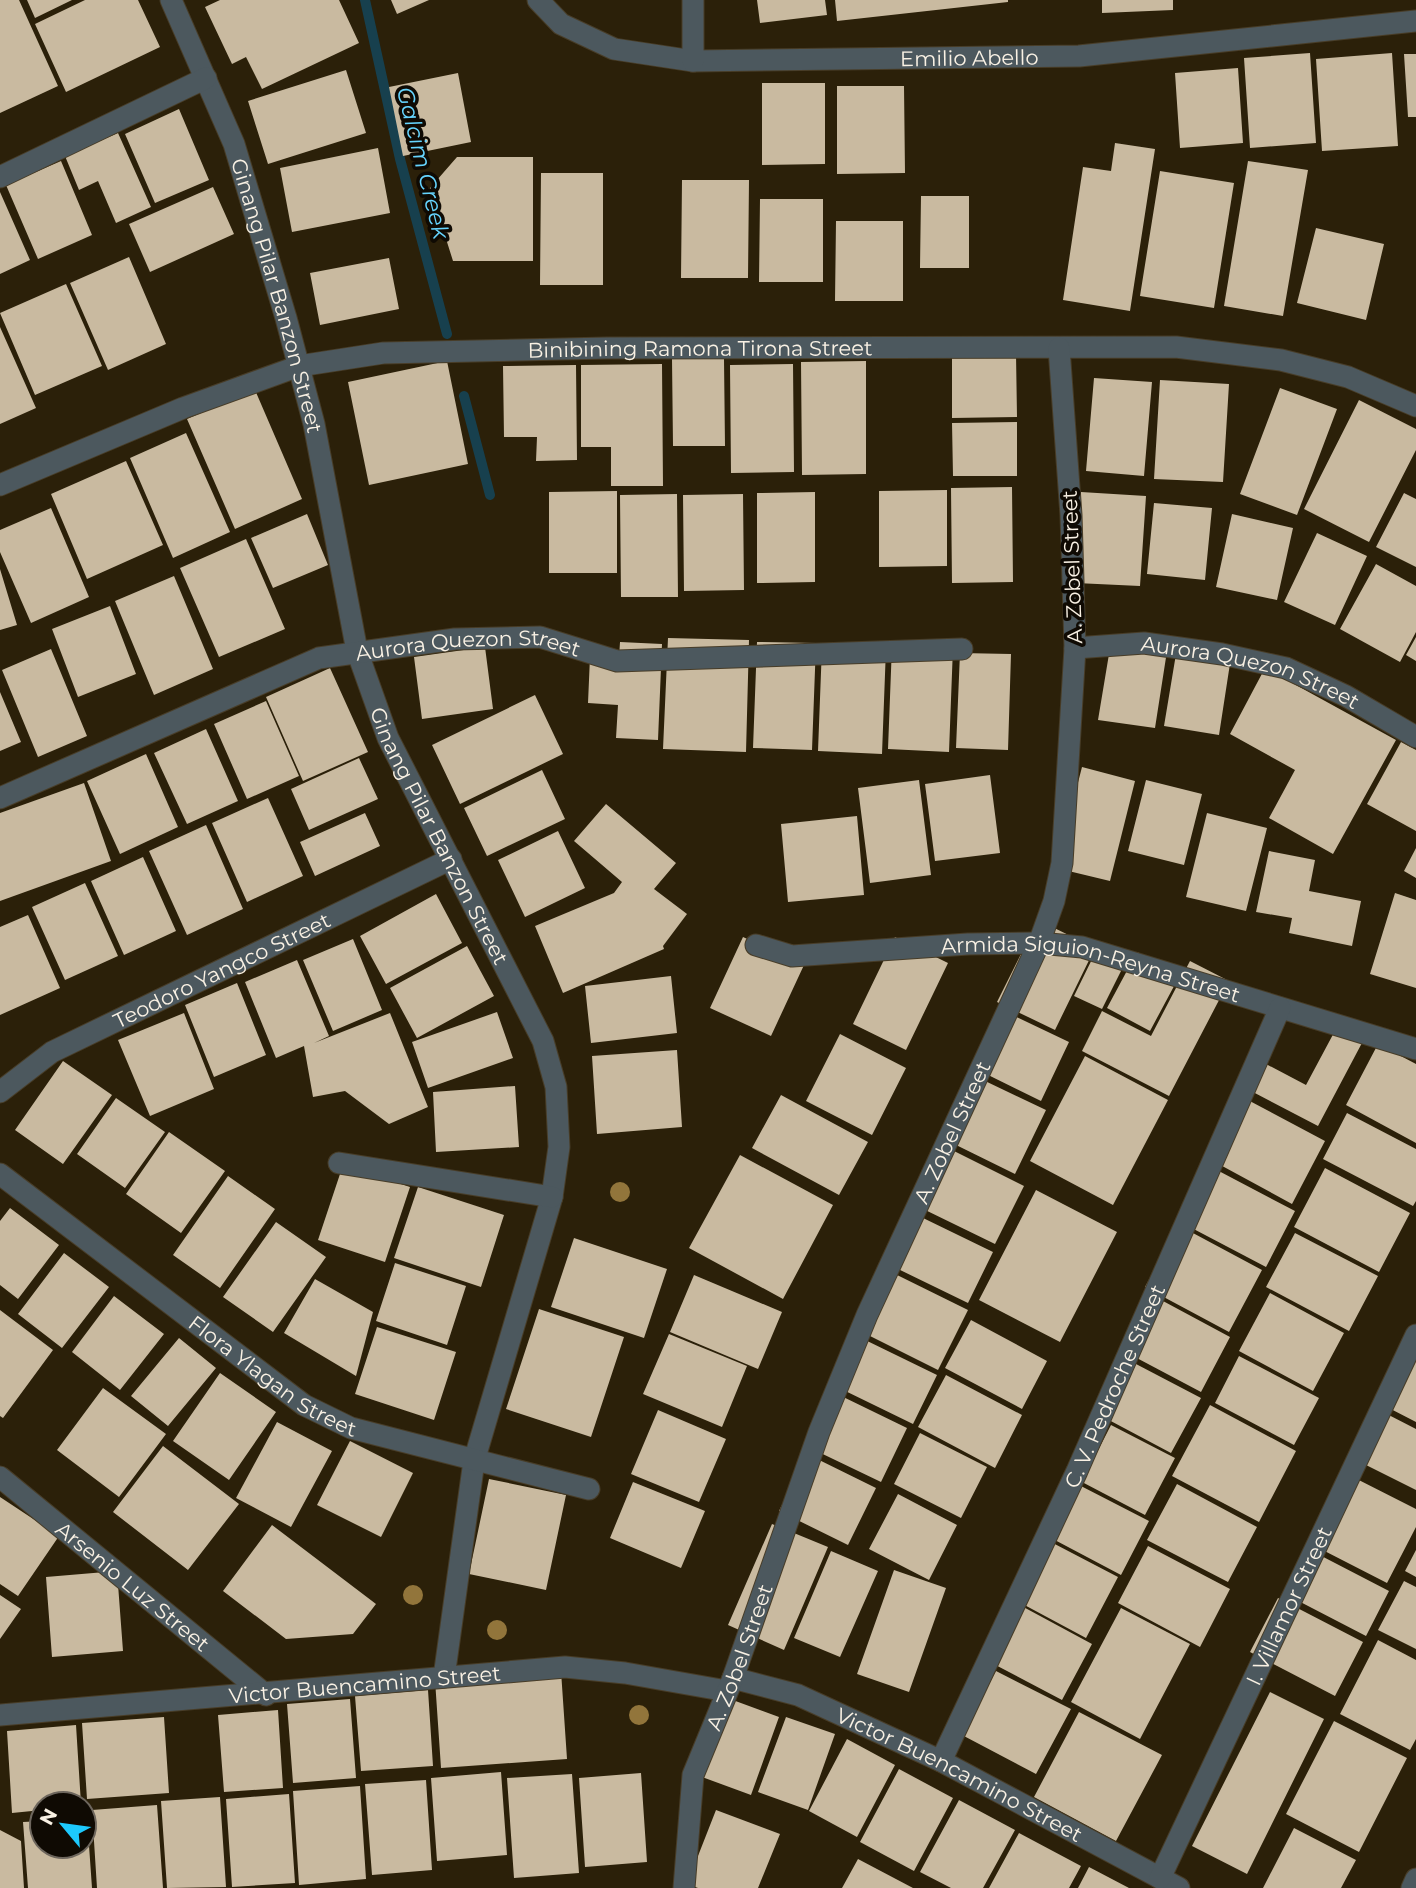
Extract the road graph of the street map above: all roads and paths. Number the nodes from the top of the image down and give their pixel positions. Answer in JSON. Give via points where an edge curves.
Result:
{"nodes":[{"id":1,"x":171,"y":0,"type":"edge"},
{"id":2,"x":538,"y":0,"type":"edge"},
{"id":3,"x":693,"y":0,"type":"edge"},
{"id":4,"x":1416,"y":21,"type":"edge"},
{"id":5,"x":693,"y":61,"type":"junction"},
{"id":6,"x":206,"y":78,"type":"junction"},
{"id":7,"x":0,"y":177,"type":"edge"},
{"id":8,"x":1059,"y":348,"type":"junction"},
{"id":9,"x":299,"y":366,"type":"junction"},
{"id":10,"x":1416,"y":406,"type":"edge"},
{"id":11,"x":0,"y":485,"type":"edge"},
{"id":12,"x":1075,"y":648,"type":"junction"},
{"id":13,"x":962,"y":649,"type":"dead end"},
{"id":14,"x":357,"y":651,"type":"junction"},
{"id":15,"x":1416,"y":737,"type":"edge"},
{"id":16,"x":0,"y":798,"type":"edge"},
{"id":17,"x":451,"y":859,"type":"junction"},
{"id":18,"x":1039,"y":943,"type":"junction"},
{"id":19,"x":756,"y":945,"type":"dead end"},
{"id":20,"x":1280,"y":1008,"type":"junction"},
{"id":21,"x":1416,"y":1049,"type":"edge"},
{"id":22,"x":0,"y":1092,"type":"edge"},
{"id":23,"x":339,"y":1163,"type":"dead end"},
{"id":24,"x":0,"y":1174,"type":"edge"},
{"id":25,"x":552,"y":1197,"type":"junction"},
{"id":26,"x":1416,"y":1335,"type":"edge"},
{"id":27,"x":474,"y":1461,"type":"junction"},
{"id":28,"x":0,"y":1477,"type":"edge"},
{"id":29,"x":589,"y":1489,"type":"dead end"},
{"id":30,"x":444,"y":1677,"type":"junction"},
{"id":31,"x":730,"y":1684,"type":"junction"},
{"id":32,"x":266,"y":1695,"type":"junction"},
{"id":33,"x":0,"y":1715,"type":"edge"},
{"id":34,"x":942,"y":1761,"type":"junction"},
{"id":35,"x":1416,"y":1880,"type":"edge"},
{"id":36,"x":1169,"y":1883,"type":"edge"},
{"id":37,"x":684,"y":1888,"type":"edge"},
{"id":38,"x":1412,"y":1888,"type":"edge"}],
"edges":[{"from":1,"to":6,"type":"street","name":"Ginang Pilar Banzon Street"},
{"from":2,"to":5,"type":"street","name":"Emilio Abello","via":[[561,24],[614,49]]},
{"from":3,"to":5,"type":"street"},
{"from":4,"to":5,"type":"street","name":"Emilio Abello","via":[[1079,56]]},
{"from":6,"to":7,"type":"street"},
{"from":6,"to":9,"type":"street","name":"Ginang Pilar Banzon Street","via":[[234,144]]},
{"from":8,"to":9,"type":"street","name":"Binibining Ramona Tirona Street","via":[[456,350],[383,353]]},
{"from":8,"to":10,"type":"street","name":"Binibining Ramona Tirona Street","via":[[1176,347],[1281,360],[1348,377]]},
{"from":8,"to":12,"type":"street","name":"A. Zobel Street","via":[[1072,521]]},
{"from":9,"to":11,"type":"street","name":"Binibining Ramona Tirona Street","via":[[183,408]]},
{"from":9,"to":14,"type":"street","name":"Ginang Pilar Banzon Street"},
{"from":12,"to":15,"type":"street","name":"Aurora Quezon Street","via":[[1144,643],[1286,668]]},
{"from":12,"to":18,"type":"street","name":"A. Zobel Street","via":[[1062,863]]},
{"from":13,"to":14,"type":"street","name":"Aurora Quezon Street","via":[[617,662],[540,637],[455,639]]},
{"from":14,"to":16,"type":"street","name":"Aurora Quezon Street","via":[[319,658]]},
{"from":14,"to":17,"type":"street","name":"Ginang Pilar Banzon Street","via":[[388,738]]},
{"from":17,"to":22,"type":"street","name":"Teodoro Yangco Street","via":[[52,1052]]},
{"from":17,"to":25,"type":"street","name":"Ginang Pilar Banzon Street","via":[[543,1041],[556,1087],[559,1147]]},
{"from":18,"to":19,"type":"street","name":"Armida Siguion-Reyna Street","via":[[792,956]]},
{"from":18,"to":20,"type":"street","name":"Armida Siguion-Reyna Street","via":[[1082,947]]},
{"from":18,"to":31,"type":"street","name":"A. Zobel Street","via":[[823,1420]]},
{"from":20,"to":21,"type":"street","name":"Armida Siguion-Reyna Street"},
{"from":20,"to":34,"type":"street","name":"C. V. Pedroche Street","via":[[1077,1471]]},
{"from":23,"to":25,"type":"street"},
{"from":24,"to":27,"type":"street","name":"Flora Ylagan Street","via":[[304,1405],[351,1428]]},
{"from":25,"to":27,"type":"street","name":"Ginang Pilar Banzon Street"},
{"from":26,"to":36,"type":"street","name":"I. Villamor Street"},
{"from":27,"to":29,"type":"street","name":"Flora Ylagan Street"},
{"from":27,"to":30,"type":"street","name":"Ginang Pilar Banzon Street"},
{"from":28,"to":32,"type":"street","name":"Arsenio Luz Street"},
{"from":30,"to":31,"type":"street","name":"Victor Buencamino Street","via":[[565,1667]]},
{"from":30,"to":32,"type":"street","name":"Victor Buencamino Street"},
{"from":31,"to":34,"type":"street","name":"Victor Buencamino Street","via":[[798,1695]]},
{"from":31,"to":37,"type":"street","name":"A. Zobel Street","via":[[693,1775]]},
{"from":32,"to":33,"type":"street","name":"Victor Buencamino Street"},
{"from":34,"to":36,"type":"street","name":"Victor Buencamino Street"},
{"from":35,"to":38,"type":"street"}]}
